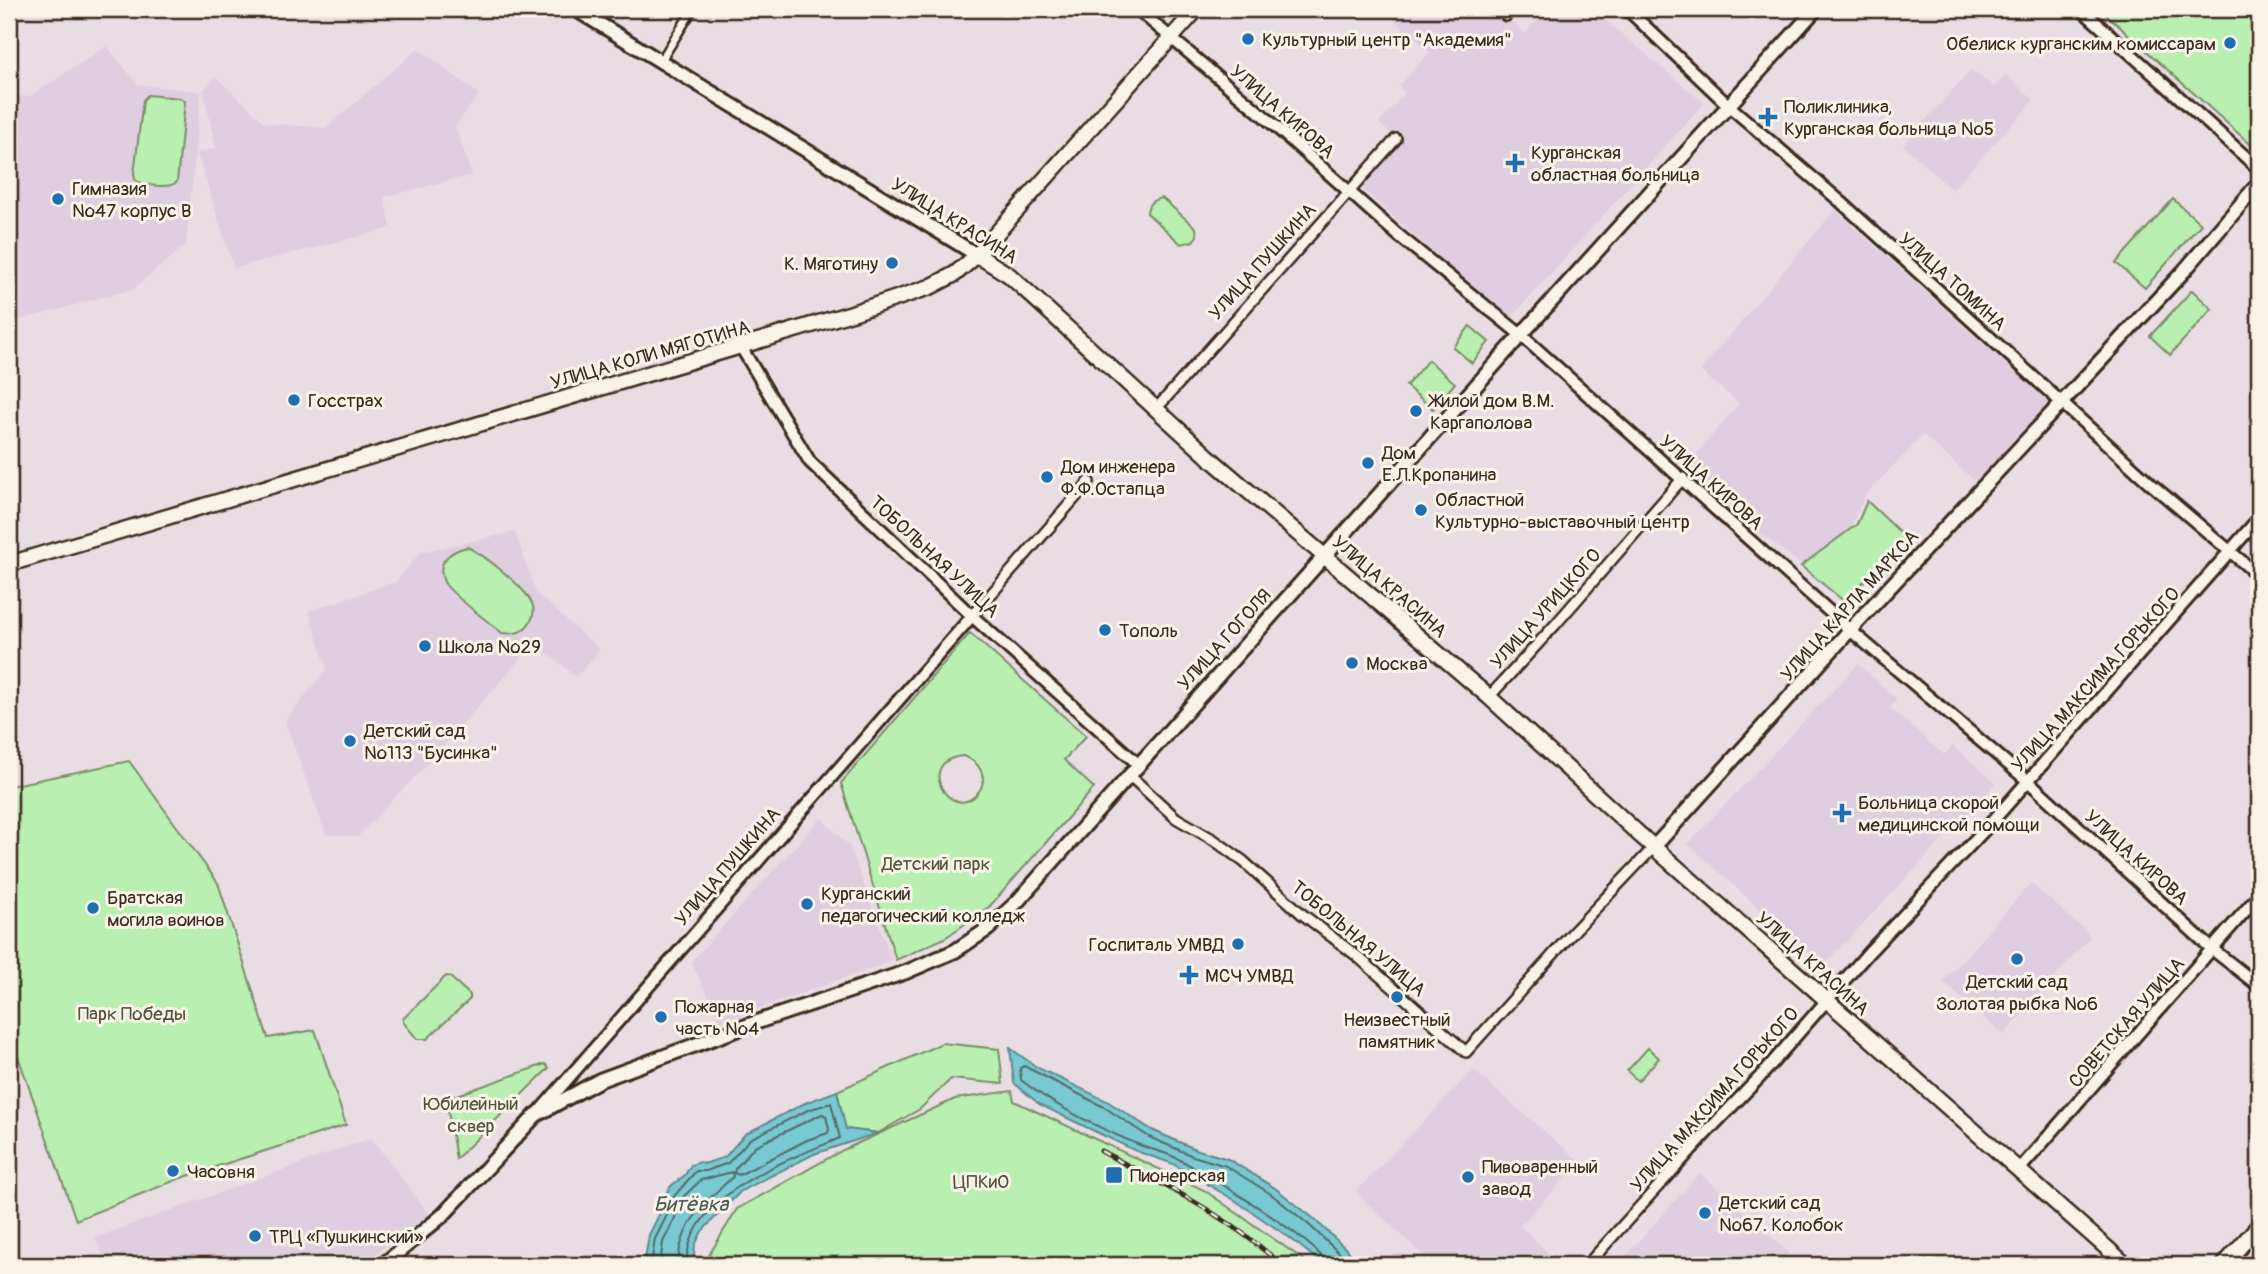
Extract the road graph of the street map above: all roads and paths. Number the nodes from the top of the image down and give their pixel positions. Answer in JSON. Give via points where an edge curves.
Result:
{"nodes":[{"id":1,"x":575,"y":9,"type":"edge"},
{"id":2,"x":693,"y":9,"type":"edge"},
{"id":3,"x":1137,"y":9,"type":"edge"},
{"id":4,"x":1197,"y":9,"type":"edge"},
{"id":5,"x":1627,"y":9,"type":"edge"},
{"id":6,"x":1816,"y":9,"type":"edge"},
{"id":7,"x":2081,"y":9,"type":"edge"},
{"id":8,"x":1171,"y":38,"type":"junction"},
{"id":9,"x":660,"y":62,"type":"junction"},
{"id":10,"x":1728,"y":105,"type":"junction"},
{"id":11,"x":1396,"y":139,"type":"dead end"},
{"id":12,"x":2259,"y":169,"type":"edge"},
{"id":13,"x":2259,"y":183,"type":"edge"},
{"id":14,"x":1349,"y":192,"type":"junction"},
{"id":15,"x":977,"y":255,"type":"junction"},
{"id":16,"x":1521,"y":335,"type":"junction"},
{"id":17,"x":741,"y":348,"type":"junction"},
{"id":18,"x":2061,"y":403,"type":"junction"},
{"id":19,"x":1156,"y":409,"type":"junction"},
{"id":20,"x":1683,"y":478,"type":"junction"},
{"id":21,"x":1089,"y":482,"type":"dead end"},
{"id":22,"x":2259,"y":518,"type":"edge"},
{"id":23,"x":2231,"y":551,"type":"junction"},
{"id":24,"x":1325,"y":556,"type":"junction"},
{"id":25,"x":9,"y":564,"type":"edge"},
{"id":26,"x":2259,"y":576,"type":"edge"},
{"id":27,"x":972,"y":616,"type":"junction"},
{"id":28,"x":1850,"y":630,"type":"junction"},
{"id":29,"x":1489,"y":697,"type":"junction"},
{"id":30,"x":1138,"y":764,"type":"junction"},
{"id":31,"x":1129,"y":775,"type":"junction"},
{"id":32,"x":2028,"y":781,"type":"junction"},
{"id":33,"x":1654,"y":847,"type":"junction"},
{"id":34,"x":2259,"y":895,"type":"edge"},
{"id":35,"x":2212,"y":948,"type":"junction"},
{"id":36,"x":2259,"y":986,"type":"edge"},
{"id":37,"x":1825,"y":1000,"type":"junction"},
{"id":38,"x":1466,"y":1052,"type":"joint"},
{"id":39,"x":536,"y":1115,"type":"junction"},
{"id":40,"x":2018,"y":1171,"type":"junction"},
{"id":41,"x":1662,"y":1182,"type":"joint"},
{"id":42,"x":2259,"y":1225,"type":"edge"},
{"id":43,"x":383,"y":1265,"type":"edge"},
{"id":44,"x":1587,"y":1265,"type":"edge"},
{"id":45,"x":2126,"y":1265,"type":"edge"},
{"id":46,"x":2224,"y":1265,"type":"edge"}],
"edges":[{"from":1,"to":9,"type":"main road","name":"УЛИЦА КРАСИНА"},
{"from":2,"to":9,"type":"street"},
{"from":3,"to":8,"type":"street","name":"УЛИЦА КИРОВА"},
{"from":4,"to":8,"type":"main road","name":"УЛИЦА КОЛИ МЯГОТИНА"},
{"from":5,"to":10,"type":"street","name":"УЛИЦА ТОМИНА"},
{"from":6,"to":10,"type":"main road","name":"УЛИЦА ГОГОЛЯ"},
{"from":7,"to":12,"type":"street"},
{"from":8,"to":14,"type":"street","name":"УЛИЦА КИРОВА"},
{"from":8,"to":15,"type":"main road","name":"УЛИЦА КОЛИ МЯГОТИНА"},
{"from":9,"to":15,"type":"main road","name":"УЛИЦА КРАСИНА"},
{"from":10,"to":16,"type":"main road","name":"УЛИЦА ГОГОЛЯ"},
{"from":10,"to":18,"type":"street","name":"УЛИЦА ТОМИНА"},
{"from":11,"to":14,"type":"street","name":"УЛИЦА ПУШКИНА"},
{"from":13,"to":18,"type":"main road","name":"УЛИЦА КАРЛА МАРКСА"},
{"from":14,"to":16,"type":"street","name":"УЛИЦА КИРОВА"},
{"from":14,"to":19,"type":"street","name":"УЛИЦА ПУШКИНА"},
{"from":15,"to":17,"type":"main road","name":"УЛИЦА КОЛИ МЯГОТИНА","via":[[955,274],[918,292]]},
{"from":15,"to":19,"type":"main road","name":"УЛИЦА КРАСИНА","via":[[1009,275]]},
{"from":16,"to":20,"type":"street","name":"УЛИЦА КИРОВА"},
{"from":16,"to":24,"type":"main road","name":"УЛИЦА ГОГОЛЯ"},
{"from":17,"to":25,"type":"main road","name":"УЛИЦА КОЛИ МЯГОТИНА"},
{"from":17,"to":27,"type":"street","name":"ТОБОЛЬНАЯ УЛИЦА","via":[[810,462]]},
{"from":18,"to":23,"type":"street","name":"УЛИЦА ТОМИНА"},
{"from":18,"to":28,"type":"main road","name":"УЛИЦА КАРЛА МАРКСА"},
{"from":19,"to":24,"type":"main road","name":"УЛИЦА КРАСИНА"},
{"from":20,"to":28,"type":"street","name":"УЛИЦА КИРОВА"},
{"from":20,"to":29,"type":"street","name":"УЛИЦА УРИЦКОГО"},
{"from":21,"to":27,"type":"street","name":"УЛИЦА ПУШКИНА"},
{"from":22,"to":23,"type":"street","name":"УЛИЦА МАКСИМА ГОРЬКОГО"},
{"from":23,"to":26,"type":"street","name":"УЛИЦА ТОМИНА"},
{"from":23,"to":32,"type":"street","name":"УЛИЦА МАКСИМА ГОРЬКОГО"},
{"from":24,"to":29,"type":"main road","name":"УЛИЦА КРАСИНА"},
{"from":24,"to":30,"type":"main road","name":"УЛИЦА ГОГОЛЯ"},
{"from":27,"to":30,"type":"street","name":"ТОБОЛЬНАЯ УЛИЦА"},
{"from":27,"to":39,"type":"street","name":"УЛИЦА ПУШКИНА"},
{"from":28,"to":32,"type":"street","name":"УЛИЦА КИРОВА"},
{"from":28,"to":33,"type":"main road","name":"УЛИЦА КАРЛА МАРКСА"},
{"from":29,"to":33,"type":"main road","name":"УЛИЦА КРАСИНА"},
{"from":30,"to":31,"type":"main road","name":"УЛИЦА ГОГОЛЯ"},
{"from":31,"to":38,"type":"street","name":"ТОБОЛЬНАЯ УЛИЦА","via":[[1176,818],[1243,861]]},
{"from":31,"to":39,"type":"main road","name":"УЛИЦА ГОГОЛЯ","via":[[1017,902],[955,951],[600,1080]]},
{"from":32,"to":35,"type":"street","name":"УЛИЦА КИРОВА"},
{"from":32,"to":37,"type":"street","name":"УЛИЦА МАКСИМА ГОРЬКОГО"},
{"from":33,"to":37,"type":"main road","name":"УЛИЦА КРАСИНА"},
{"from":33,"to":38,"type":"street","name":"УЛИЦА КАРЛА МАРКСА"},
{"from":34,"to":35,"type":"street","name":"СОВЕТСКАЯ УЛИЦА"},
{"from":35,"to":36,"type":"street","name":"УЛИЦА КИРОВА"},
{"from":35,"to":40,"type":"street","name":"СОВЕТСКАЯ УЛИЦА"},
{"from":37,"to":40,"type":"main road","name":"УЛИЦА КРАСИНА"},
{"from":37,"to":41,"type":"street","name":"УЛИЦА МАКСИМА ГОРЬКОГО"},
{"from":39,"to":43,"type":"main road","name":"УЛИЦА ПУШКИНА","via":[[443,1215]]},
{"from":40,"to":45,"type":"main road","name":"УЛИЦА КРАСИНА"},
{"from":41,"to":44,"type":"street","name":"УЛИЦА МАКСИМА ГОРЬКОГО"},
{"from":42,"to":46,"type":"main road"}]}
